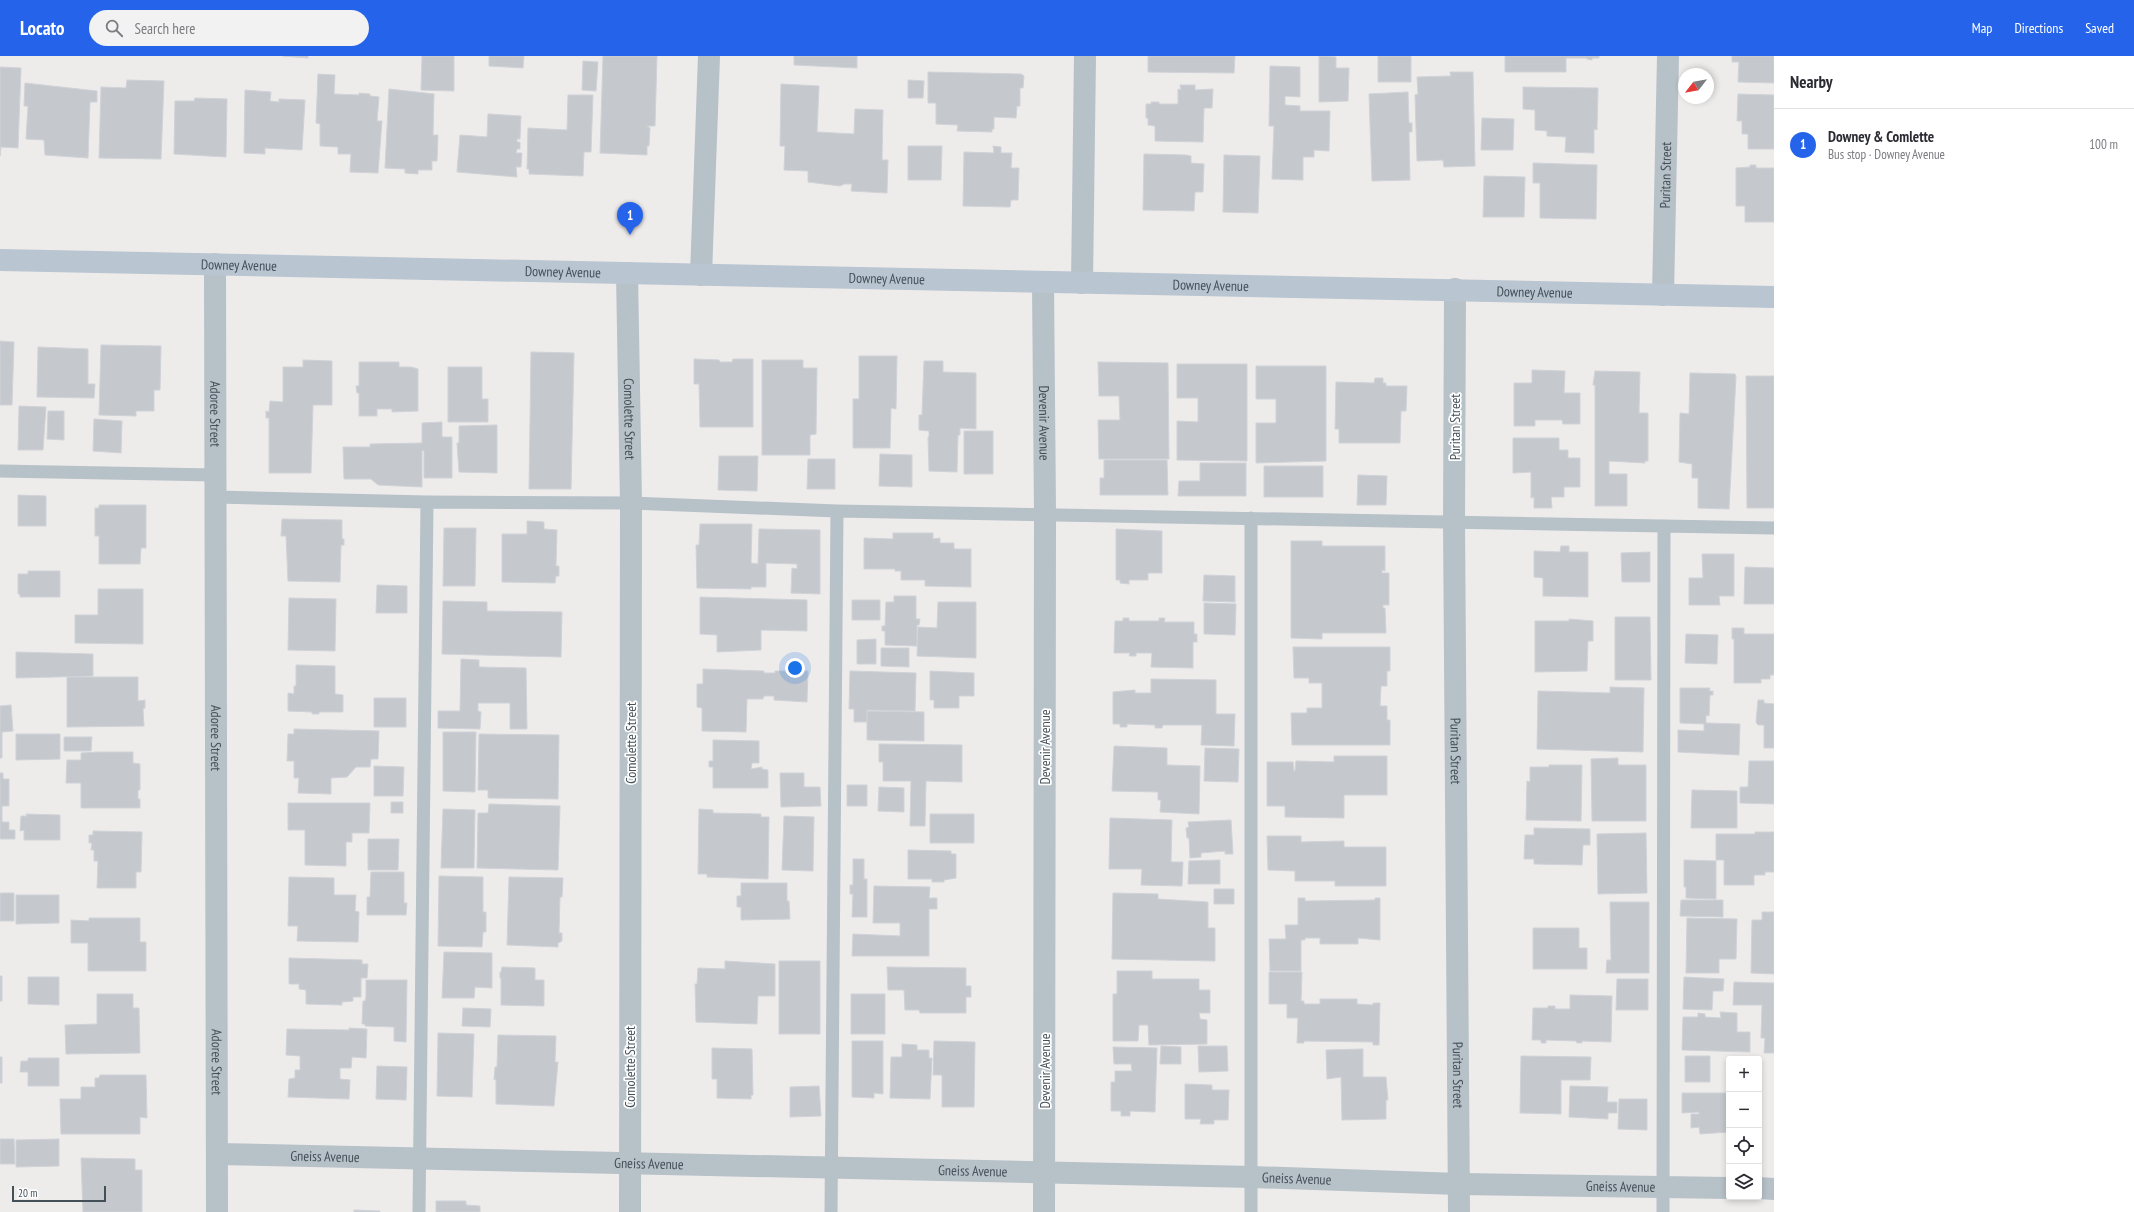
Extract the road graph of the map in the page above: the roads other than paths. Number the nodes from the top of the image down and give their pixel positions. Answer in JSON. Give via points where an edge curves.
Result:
{"nodes":[{"id":1,"x":709,"y":56,"type":"edge"},
{"id":2,"x":1086,"y":56,"type":"edge"},
{"id":3,"x":1668,"y":56,"type":"edge"},
{"id":4,"x":0,"y":260,"type":"edge"},
{"id":5,"x":214,"y":264,"type":"junction"},
{"id":6,"x":627,"y":273,"type":"junction"},
{"id":7,"x":701,"y":275,"type":"junction"},
{"id":8,"x":1043,"y":283,"type":"junction"},
{"id":9,"x":1082,"y":283,"type":"junction"},
{"id":10,"x":1455,"y":289,"type":"junction"},
{"id":11,"x":1664,"y":295,"type":"junction"},
{"id":12,"x":1774,"y":297,"type":"edge"},
{"id":13,"x":0,"y":471,"type":"edge"},
{"id":14,"x":215,"y":475,"type":"junction"},
{"id":15,"x":216,"y":497,"type":"junction"},
{"id":16,"x":427,"y":502,"type":"junction"},
{"id":17,"x":631,"y":503,"type":"junction"},
{"id":18,"x":837,"y":511,"type":"junction"},
{"id":19,"x":1045,"y":514,"type":"junction"},
{"id":20,"x":1251,"y":518,"type":"junction"},
{"id":21,"x":1454,"y":522,"type":"junction"},
{"id":22,"x":1664,"y":526,"type":"junction"},
{"id":23,"x":1774,"y":528,"type":"edge"},
{"id":24,"x":217,"y":1154,"type":"junction"},
{"id":25,"x":419,"y":1159,"type":"junction"},
{"id":26,"x":630,"y":1163,"type":"junction"},
{"id":27,"x":830,"y":1168,"type":"junction"},
{"id":28,"x":1045,"y":1173,"type":"junction"},
{"id":29,"x":1252,"y":1177,"type":"junction"},
{"id":30,"x":1459,"y":1184,"type":"junction"},
{"id":31,"x":1663,"y":1186,"type":"junction"},
{"id":32,"x":1726,"y":1188,"type":"edge"},
{"id":33,"x":1762,"y":1188,"type":"edge"},
{"id":34,"x":1774,"y":1189,"type":"edge"},
{"id":35,"x":217,"y":1212,"type":"edge"},
{"id":36,"x":419,"y":1212,"type":"edge"},
{"id":37,"x":630,"y":1212,"type":"edge"},
{"id":38,"x":830,"y":1212,"type":"edge"},
{"id":39,"x":1044,"y":1212,"type":"edge"},
{"id":40,"x":1252,"y":1212,"type":"edge"},
{"id":41,"x":1459,"y":1212,"type":"edge"},
{"id":42,"x":1663,"y":1212,"type":"edge"}],
"edges":[{"from":1,"to":7,"type":"street"},
{"from":2,"to":9,"type":"street"},
{"from":3,"to":11,"type":"street","name":"Puritan Street"},
{"from":4,"to":5,"type":"main road","name":"Downey Avenue"},
{"from":5,"to":6,"type":"main road","name":"Downey Avenue"},
{"from":5,"to":14,"type":"street","name":"Adoree Street"},
{"from":6,"to":7,"type":"main road","name":"Downey Avenue"},
{"from":6,"to":17,"type":"street","name":"Comolette Street"},
{"from":7,"to":8,"type":"main road","name":"Downey Avenue"},
{"from":8,"to":9,"type":"main road","name":"Downey Avenue"},
{"from":8,"to":19,"type":"street","name":"Devenir Avenue"},
{"from":9,"to":10,"type":"main road","name":"Downey Avenue"},
{"from":10,"to":11,"type":"main road","name":"Downey Avenue"},
{"from":10,"to":21,"type":"street","name":"Puritan Street"},
{"from":11,"to":12,"type":"main road","name":"Downey Avenue"},
{"from":13,"to":14,"type":"lane"},
{"from":14,"to":15,"type":"street","name":"Adoree Street"},
{"from":15,"to":16,"type":"lane"},
{"from":15,"to":24,"type":"street","name":"Adoree Street"},
{"from":16,"to":17,"type":"lane"},
{"from":16,"to":25,"type":"lane"},
{"from":17,"to":18,"type":"lane"},
{"from":17,"to":26,"type":"street","name":"Comolette Street"},
{"from":18,"to":19,"type":"lane"},
{"from":18,"to":27,"type":"lane"},
{"from":19,"to":20,"type":"lane"},
{"from":19,"to":28,"type":"street","name":"Devenir Avenue"},
{"from":20,"to":21,"type":"lane"},
{"from":20,"to":29,"type":"lane"},
{"from":21,"to":22,"type":"lane"},
{"from":21,"to":30,"type":"street","name":"Puritan Street"},
{"from":22,"to":23,"type":"lane"},
{"from":22,"to":31,"type":"lane"},
{"from":24,"to":25,"type":"street","name":"Gneiss Avenue"},
{"from":24,"to":35,"type":"street","name":"Adoree Street"},
{"from":25,"to":26,"type":"street","name":"Gneiss Avenue"},
{"from":25,"to":36,"type":"lane"},
{"from":26,"to":27,"type":"street","name":"Gneiss Avenue"},
{"from":26,"to":37,"type":"street","name":"Comolette Street"},
{"from":27,"to":28,"type":"street","name":"Gneiss Avenue"},
{"from":27,"to":38,"type":"lane"},
{"from":28,"to":29,"type":"street","name":"Gneiss Avenue"},
{"from":28,"to":39,"type":"street","name":"Devenir Avenue"},
{"from":29,"to":30,"type":"street","name":"Gneiss Avenue"},
{"from":29,"to":40,"type":"lane"},
{"from":30,"to":31,"type":"street","name":"Gneiss Avenue"},
{"from":30,"to":41,"type":"street","name":"Puritan Street"},
{"from":31,"to":32,"type":"street","name":"Gneiss Avenue"},
{"from":31,"to":42,"type":"lane"},
{"from":33,"to":34,"type":"street"}]}
